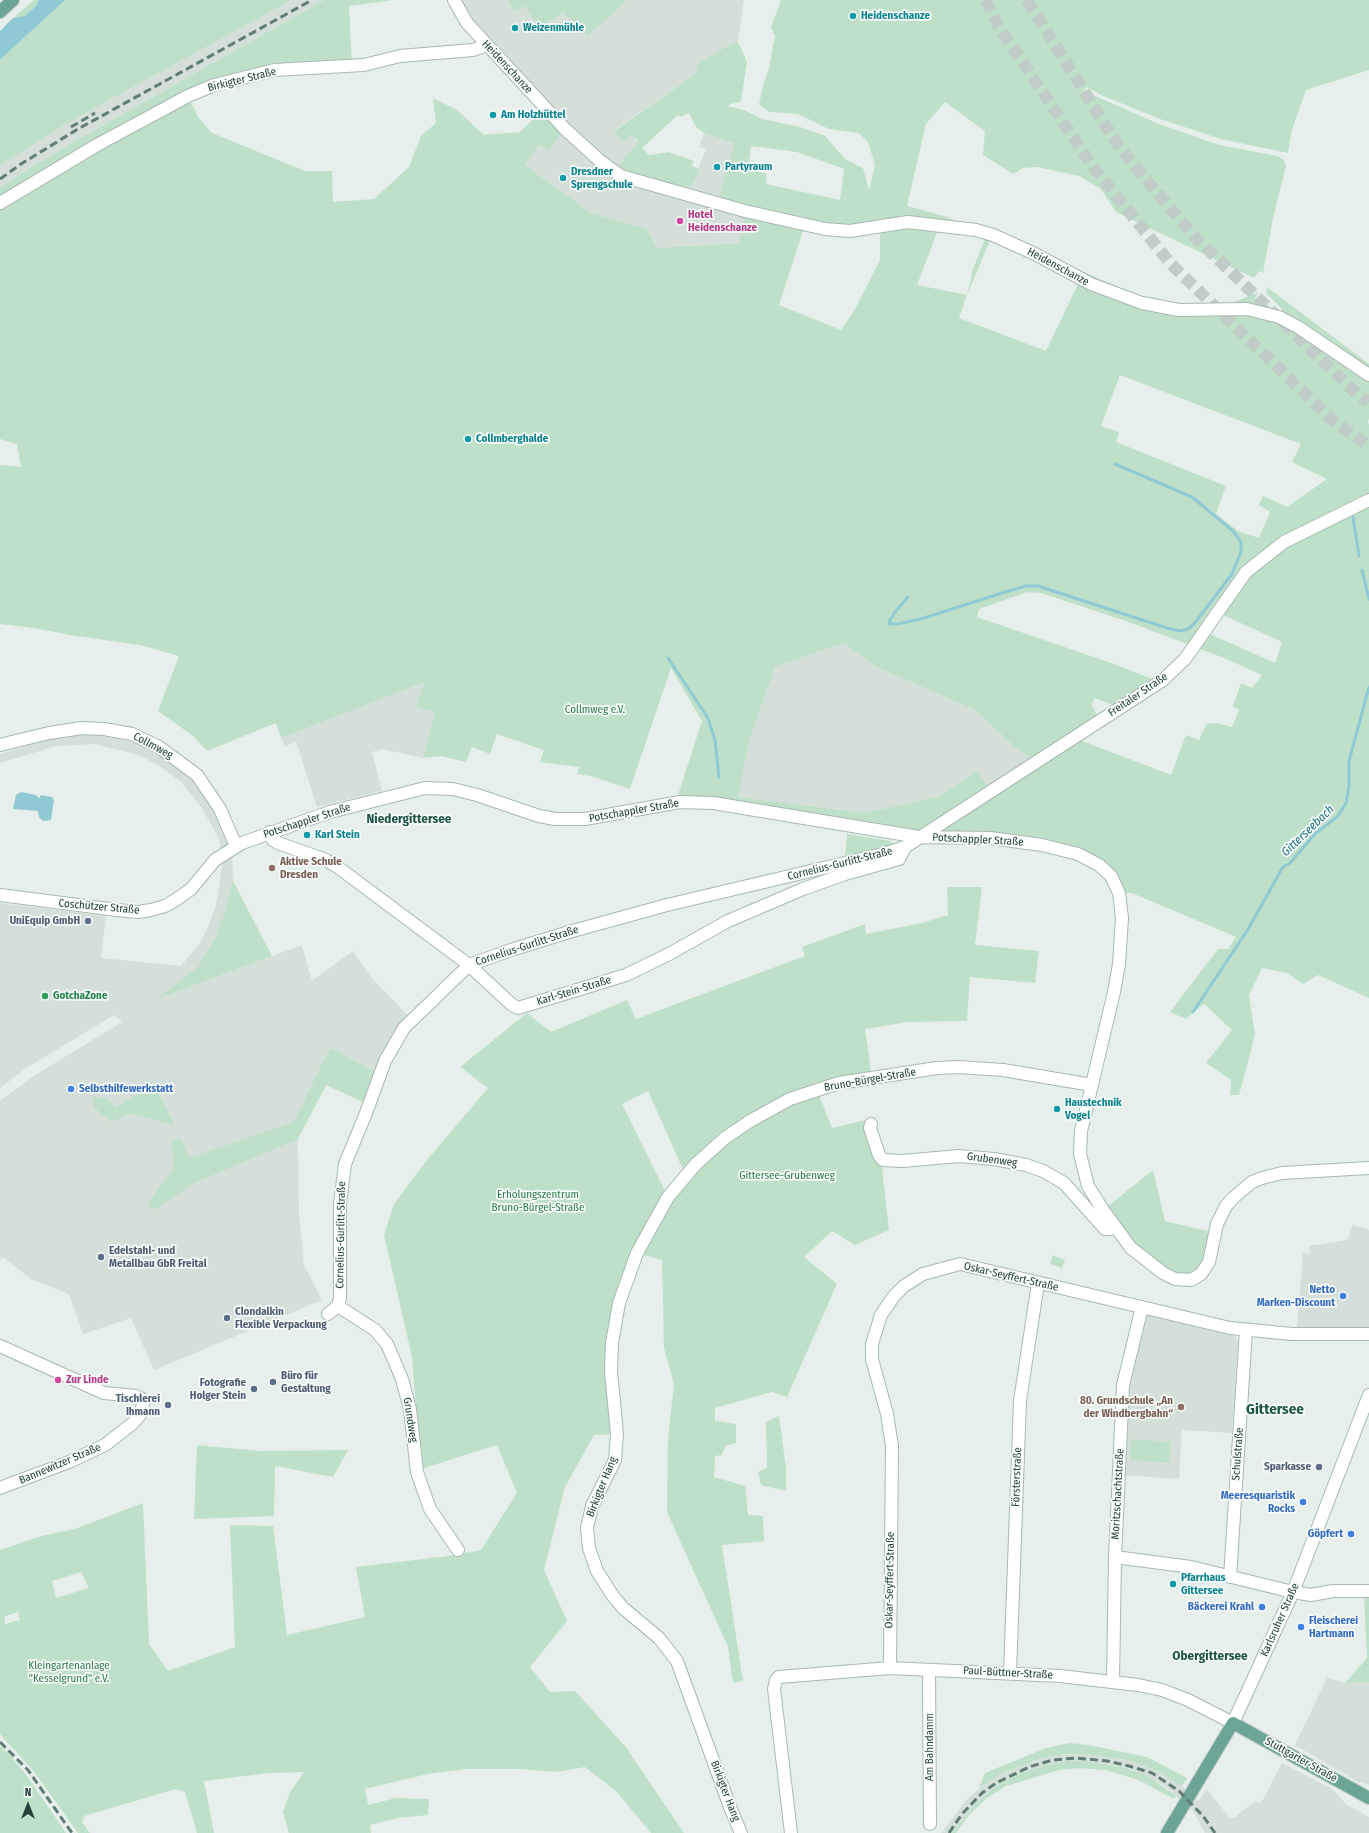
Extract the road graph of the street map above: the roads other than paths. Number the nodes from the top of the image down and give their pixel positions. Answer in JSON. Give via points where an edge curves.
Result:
{"nodes":[{"id":1,"x":13,"y":0,"type":"edge"},
{"id":2,"x":454,"y":0,"type":"edge"},
{"id":3,"x":0,"y":12,"type":"edge"},
{"id":4,"x":487,"y":45,"type":"junction"},
{"id":5,"x":0,"y":203,"type":"edge"},
{"id":6,"x":1369,"y":375,"type":"edge"},
{"id":7,"x":1369,"y":500,"type":"edge"},
{"id":8,"x":0,"y":745,"type":"edge"},
{"id":9,"x":270,"y":832,"type":"junction"},
{"id":10,"x":919,"y":837,"type":"junction"},
{"id":11,"x":236,"y":846,"type":"junction"},
{"id":12,"x":905,"y":847,"type":"junction"},
{"id":13,"x":225,"y":853,"type":"joint"},
{"id":14,"x":0,"y":895,"type":"edge"},
{"id":15,"x":469,"y":965,"type":"junction"},
{"id":16,"x":1092,"y":1085,"type":"junction"},
{"id":17,"x":872,"y":1124,"type":"dead end"},
{"id":18,"x":1369,"y":1168,"type":"edge"},
{"id":19,"x":652,"y":1225,"type":"joint"},
{"id":20,"x":1114,"y":1226,"type":"junction"},
{"id":21,"x":1038,"y":1283,"type":"junction"},
{"id":22,"x":338,"y":1306,"type":"junction"},
{"id":23,"x":1142,"y":1307,"type":"junction"},
{"id":24,"x":328,"y":1314,"type":"dead end"},
{"id":25,"x":1246,"y":1330,"type":"junction"},
{"id":26,"x":1369,"y":1334,"type":"edge"},
{"id":27,"x":0,"y":1346,"type":"edge"},
{"id":28,"x":1369,"y":1395,"type":"edge"},
{"id":29,"x":0,"y":1488,"type":"edge"},
{"id":30,"x":458,"y":1550,"type":"dead end"},
{"id":31,"x":1115,"y":1557,"type":"junction"},
{"id":32,"x":1230,"y":1577,"type":"junction"},
{"id":33,"x":1369,"y":1591,"type":"edge"},
{"id":34,"x":1293,"y":1592,"type":"junction"},
{"id":35,"x":890,"y":1668,"type":"junction"},
{"id":36,"x":929,"y":1670,"type":"junction"},
{"id":37,"x":1010,"y":1673,"type":"junction"},
{"id":38,"x":1113,"y":1682,"type":"junction"},
{"id":39,"x":1233,"y":1723,"type":"junction"},
{"id":40,"x":1369,"y":1798,"type":"edge"},
{"id":41,"x":930,"y":1824,"type":"dead end"},
{"id":42,"x":741,"y":1833,"type":"edge"},
{"id":43,"x":791,"y":1833,"type":"edge"},
{"id":44,"x":1167,"y":1833,"type":"edge"}],
"edges":[{"from":1,"to":3,"type":"main road"},
{"from":2,"to":4,"type":"street","name":"Heidenschanze","via":[[467,23]]},
{"from":4,"to":5,"type":"street","name":"Birkigter Straße","via":[[473,50],[400,56],[364,65],[274,70],[214,85],[188,96],[97,145]]},
{"from":4,"to":6,"type":"street","name":"Heidenschanze","via":[[500,56],[565,129],[609,169],[631,180],[771,218],[825,229],[850,231],[908,222],[976,230],[1035,254],[1096,286],[1142,303],[1179,310],[1247,309],[1279,317]]},
{"from":7,"to":10,"type":"street","name":"Freitaler Straße","via":[[1284,542],[1246,572],[1185,659],[1163,680]]},
{"from":8,"to":11,"type":"street","name":"Collmweg","via":[[65,730],[93,728],[132,734],[159,747],[197,774],[220,809]]},
{"from":9,"to":10,"type":"street","name":"Potschappler Straße","via":[[386,797],[425,788],[439,788],[477,795],[555,819],[584,819],[680,802],[713,803]]},
{"from":9,"to":11,"type":"street","name":"Potschappler Straße"},
{"from":9,"to":15,"type":"street","name":"Karl-Stein-Straße","via":[[273,840],[278,843],[335,865]]},
{"from":10,"to":12,"type":"street","name":"Cornelius-Gurlitt-Straße"},
{"from":10,"to":16,"type":"street","name":"Potschappler Straße","via":[[990,838],[1042,845],[1091,860],[1111,876],[1121,904],[1121,946],[1114,992]]},
{"from":11,"to":13,"type":"street","name":"Potschappler Straße"},
{"from":12,"to":15,"type":"street","name":"Cornelius-Gurlitt-Straße","via":[[660,907],[565,933]]},
{"from":12,"to":15,"type":"street","name":"Karl-Stein-Straße","via":[[899,859],[844,874],[803,889],[728,921],[670,954],[626,975],[526,1006],[518,1008],[511,1004]]},
{"from":13,"to":14,"type":"street","name":"Coschützer Straße","via":[[177,899],[151,910],[117,910]]},
{"from":15,"to":22,"type":"street","name":"Cornelius-Gurlitt-Straße","via":[[404,1028],[385,1061],[347,1156],[340,1198]]},
{"from":16,"to":19,"type":"street","name":"Bruno-Bürgel-Straße","via":[[970,1066],[937,1068],[828,1086],[779,1104],[725,1138],[676,1186]]},
{"from":16,"to":20,"type":"street","name":"Potschappler Straße","via":[[1081,1131],[1081,1162],[1088,1186]]},
{"from":17,"to":20,"type":"street","name":"Grubenweg","via":[[870,1128],[883,1160],[959,1156],[994,1158],[1026,1165],[1064,1183],[1106,1229]]},
{"from":18,"to":20,"type":"street","name":"Potschappler Straße","via":[[1282,1173],[1252,1182],[1226,1206],[1217,1224],[1209,1262],[1201,1274],[1191,1280],[1175,1279],[1151,1265],[1131,1248]]},
{"from":19,"to":42,"type":"street","name":"Birkigter Hang","via":[[632,1265],[615,1324],[611,1364],[617,1434],[616,1454],[614,1466],[595,1499],[590,1514],[587,1528],[589,1548],[597,1571],[613,1596],[623,1608],[659,1638],[677,1661]]},
{"from":21,"to":23,"type":"street","name":"Oskar-Seyffert-Straße"},
{"from":21,"to":35,"type":"street","name":"Oskar-Seyffert-Straße","via":[[960,1264],[937,1270],[915,1279],[899,1290],[884,1310],[875,1329],[872,1359],[887,1414],[892,1446]]},
{"from":21,"to":37,"type":"street","name":"Försterstraße","via":[[1020,1401]]},
{"from":22,"to":24,"type":"street"},
{"from":22,"to":30,"type":"street","name":"Grundweg","via":[[374,1330],[387,1344],[402,1379],[410,1409],[416,1472],[430,1509]]},
{"from":23,"to":25,"type":"street","name":"Oskar-Seyffert-Straße","via":[[1208,1324]]},
{"from":23,"to":31,"type":"street","name":"Moritzschachtstraße","via":[[1123,1385]]},
{"from":25,"to":26,"type":"street","name":"Oskar-Seyffert-Straße","via":[[1292,1334]]},
{"from":25,"to":32,"type":"street","name":"Schulstraße"},
{"from":27,"to":29,"type":"street","name":"Bannewitzer Straße","via":[[104,1393],[136,1396],[142,1399],[139,1416],[114,1440],[69,1462]]},
{"from":28,"to":34,"type":"street","name":"Karlsruher Straße"},
{"from":31,"to":32,"type":"street","via":[[1191,1568]]},
{"from":31,"to":38,"type":"street","name":"Moritzschachtstraße"},
{"from":32,"to":34,"type":"street"},
{"from":33,"to":34,"type":"street","via":[[1311,1595]]},
{"from":34,"to":39,"type":"street","name":"Karlsruher Straße"},
{"from":35,"to":36,"type":"street","name":"Paul-Büttner-Straße"},
{"from":35,"to":43,"type":"street","name":"Paul-Büttner-Straße","via":[[785,1675],[776,1680],[774,1689]]},
{"from":36,"to":37,"type":"street","name":"Paul-Büttner-Straße"},
{"from":36,"to":41,"type":"street","name":"Am Bahndamm"},
{"from":37,"to":38,"type":"street","name":"Paul-Büttner-Straße"},
{"from":38,"to":39,"type":"street","name":"Paul-Büttner-Straße","via":[[1162,1690]]},
{"from":39,"to":40,"type":"main road","name":"Stuttgarter Straße"},
{"from":39,"to":44,"type":"main road","name":"Karlsruher Straße"}]}
